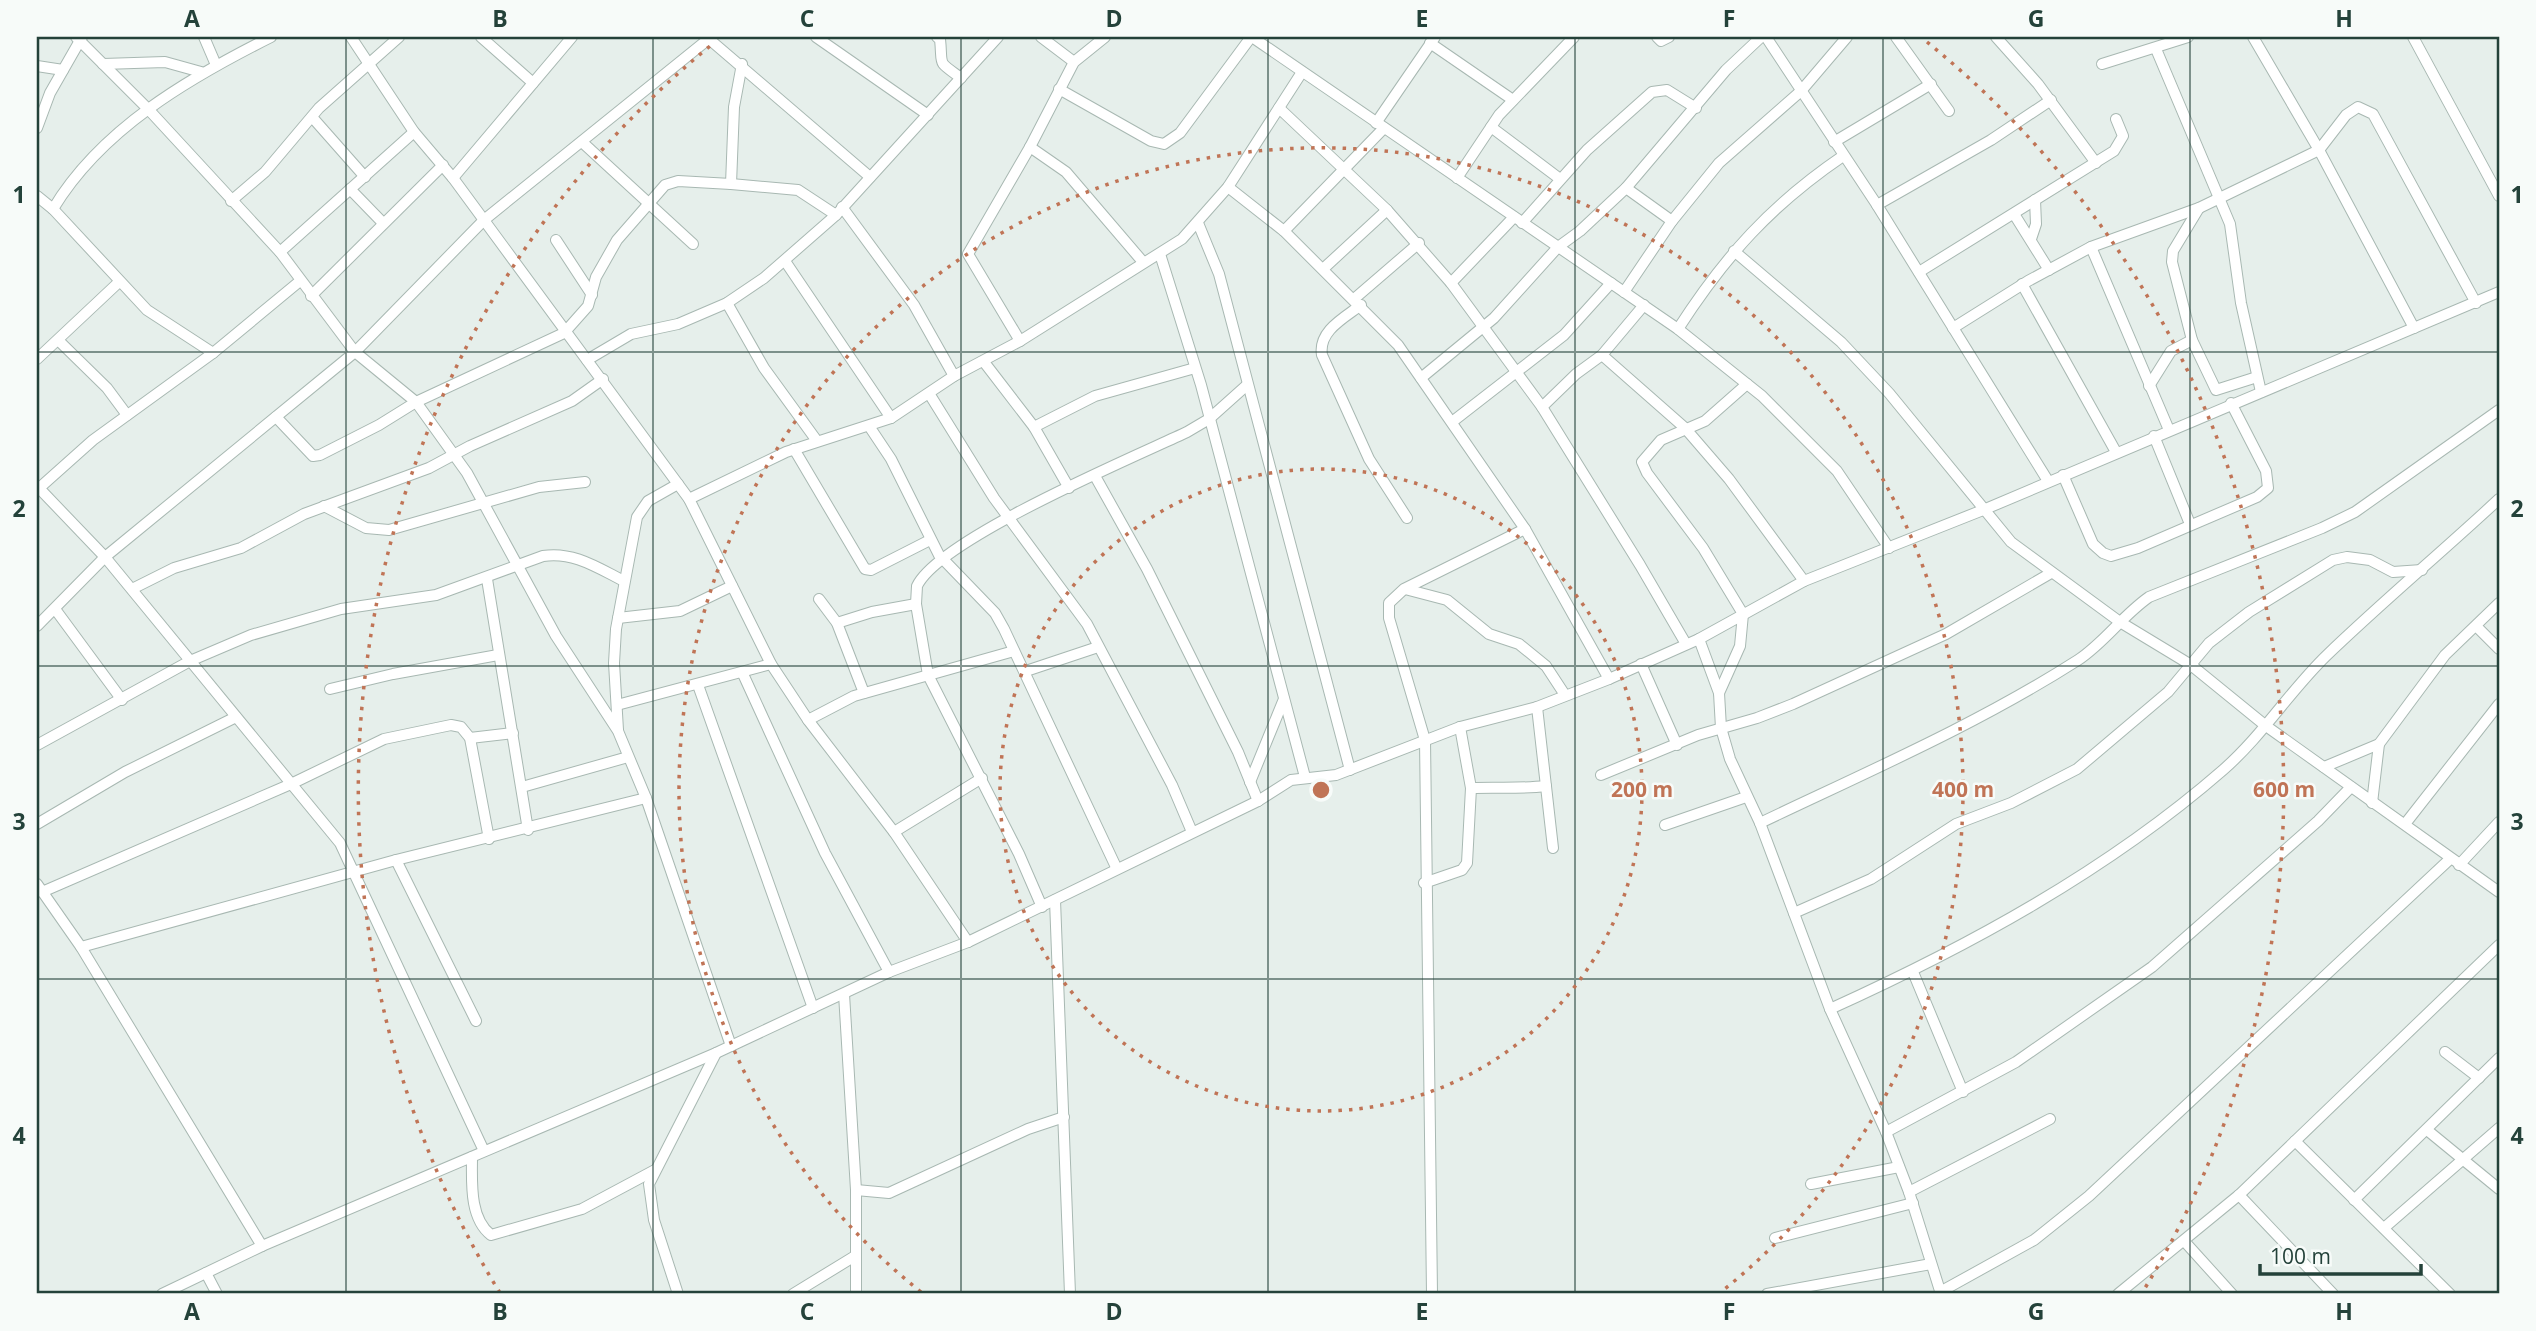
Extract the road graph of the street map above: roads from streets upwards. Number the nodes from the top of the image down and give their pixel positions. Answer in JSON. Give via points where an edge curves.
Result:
{"nodes":[{"id":1,"x":204,"y":37,"type":"edge"},
{"id":2,"x":271,"y":37,"type":"edge"},
{"id":3,"x":351,"y":37,"type":"edge"},
{"id":4,"x":399,"y":37,"type":"edge"},
{"id":5,"x":481,"y":37,"type":"edge"},
{"id":6,"x":572,"y":37,"type":"edge"},
{"id":7,"x":816,"y":37,"type":"edge"},
{"id":8,"x":937,"y":37,"type":"edge"},
{"id":9,"x":998,"y":37,"type":"edge"},
{"id":10,"x":1041,"y":37,"type":"edge"},
{"id":11,"x":1105,"y":37,"type":"edge"},
{"id":12,"x":1252,"y":37,"type":"edge"},
{"id":13,"x":1574,"y":37,"type":"edge"},
{"id":14,"x":1657,"y":37,"type":"edge"},
{"id":15,"x":1670,"y":37,"type":"edge"},
{"id":16,"x":1763,"y":37,"type":"edge"},
{"id":17,"x":1847,"y":37,"type":"edge"},
{"id":18,"x":1896,"y":37,"type":"edge"},
{"id":19,"x":1996,"y":37,"type":"edge"},
{"id":20,"x":2188,"y":37,"type":"edge"},
{"id":21,"x":2253,"y":37,"type":"edge"},
{"id":22,"x":2413,"y":37,"type":"edge"},
{"id":23,"x":79,"y":38,"type":"edge"},
{"id":24,"x":710,"y":38,"type":"edge"},
{"id":25,"x":1432,"y":40,"type":"edge"},
{"id":26,"x":2156,"y":49,"type":"junction"},
{"id":27,"x":1074,"y":62,"type":"junction"},
{"id":28,"x":103,"y":64,"type":"junction"},
{"id":29,"x":742,"y":64,"type":"junction"},
{"id":30,"x":2102,"y":64,"type":"dead end"},
{"id":31,"x":216,"y":65,"type":"junction"},
{"id":32,"x":368,"y":65,"type":"junction"},
{"id":33,"x":37,"y":66,"type":"edge"},
{"id":34,"x":63,"y":70,"type":"junction"},
{"id":35,"x":201,"y":72,"type":"junction"},
{"id":36,"x":1302,"y":72,"type":"junction"},
{"id":37,"x":961,"y":78,"type":"junction"},
{"id":38,"x":533,"y":83,"type":"junction"},
{"id":39,"x":1931,"y":84,"type":"junction"},
{"id":40,"x":1059,"y":89,"type":"junction"},
{"id":41,"x":1801,"y":91,"type":"junction"},
{"id":42,"x":1513,"y":100,"type":"junction"},
{"id":43,"x":2051,"y":100,"type":"junction"},
{"id":44,"x":1279,"y":108,"type":"junction"},
{"id":45,"x":1696,"y":108,"type":"junction"},
{"id":46,"x":149,"y":110,"type":"junction"},
{"id":47,"x":1948,"y":111,"type":"dead end"},
{"id":48,"x":928,"y":115,"type":"junction"},
{"id":49,"x":312,"y":117,"type":"junction"},
{"id":50,"x":2116,"y":119,"type":"dead end"},
{"id":51,"x":1380,"y":125,"type":"junction"},
{"id":52,"x":1491,"y":127,"type":"junction"},
{"id":53,"x":37,"y":128,"type":"edge"},
{"id":54,"x":414,"y":132,"type":"junction"},
{"id":55,"x":582,"y":142,"type":"junction"},
{"id":56,"x":1834,"y":142,"type":"junction"},
{"id":57,"x":1030,"y":147,"type":"junction"},
{"id":58,"x":2319,"y":150,"type":"junction"},
{"id":59,"x":1843,"y":156,"type":"junction"},
{"id":60,"x":2096,"y":163,"type":"junction"},
{"id":61,"x":443,"y":165,"type":"junction"},
{"id":62,"x":1346,"y":169,"type":"junction"},
{"id":63,"x":365,"y":177,"type":"junction"},
{"id":64,"x":870,"y":177,"type":"junction"},
{"id":65,"x":453,"y":178,"type":"junction"},
{"id":66,"x":1457,"y":178,"type":"junction"},
{"id":67,"x":1560,"y":179,"type":"junction"},
{"id":68,"x":731,"y":184,"type":"junction"},
{"id":69,"x":1228,"y":187,"type":"junction"},
{"id":70,"x":1626,"y":188,"type":"junction"},
{"id":71,"x":350,"y":189,"type":"junction"},
{"id":72,"x":37,"y":196,"type":"edge"},
{"id":73,"x":2499,"y":196,"type":"edge"},
{"id":74,"x":2219,"y":198,"type":"junction"},
{"id":75,"x":2035,"y":200,"type":"junction"},
{"id":76,"x":231,"y":201,"type":"junction"},
{"id":77,"x":648,"y":202,"type":"junction"},
{"id":78,"x":1877,"y":205,"type":"junction"},
{"id":79,"x":2199,"y":208,"type":"junction"},
{"id":80,"x":53,"y":209,"type":"junction"},
{"id":81,"x":1387,"y":210,"type":"junction"},
{"id":82,"x":839,"y":211,"type":"junction"},
{"id":83,"x":2014,"y":214,"type":"junction"},
{"id":84,"x":484,"y":220,"type":"junction"},
{"id":85,"x":1518,"y":220,"type":"junction"},
{"id":86,"x":1672,"y":222,"type":"junction"},
{"id":87,"x":383,"y":223,"type":"junction"},
{"id":88,"x":1198,"y":223,"type":"junction"},
{"id":89,"x":1284,"y":231,"type":"junction"},
{"id":90,"x":2031,"y":239,"type":"junction"},
{"id":91,"x":555,"y":240,"type":"dead end"},
{"id":92,"x":1419,"y":243,"type":"junction"},
{"id":93,"x":694,"y":244,"type":"dead end"},
{"id":94,"x":1558,"y":247,"type":"junction"},
{"id":95,"x":2091,"y":247,"type":"junction"},
{"id":96,"x":1734,"y":250,"type":"junction"},
{"id":97,"x":280,"y":253,"type":"junction"},
{"id":98,"x":1160,"y":254,"type":"junction"},
{"id":99,"x":785,"y":261,"type":"junction"},
{"id":100,"x":1143,"y":262,"type":"junction"},
{"id":101,"x":1323,"y":269,"type":"junction"},
{"id":102,"x":2049,"y":270,"type":"junction"},
{"id":103,"x":1919,"y":272,"type":"junction"},
{"id":104,"x":300,"y":281,"type":"junction"},
{"id":105,"x":119,"y":282,"type":"junction"},
{"id":106,"x":1451,"y":283,"type":"junction"},
{"id":107,"x":1611,"y":283,"type":"junction"},
{"id":108,"x":2022,"y":285,"type":"junction"},
{"id":109,"x":1624,"y":292,"type":"junction"},
{"id":110,"x":592,"y":295,"type":"junction"},
{"id":111,"x":2498,"y":295,"type":"edge"},
{"id":112,"x":311,"y":296,"type":"junction"},
{"id":113,"x":1357,"y":302,"type":"junction"},
{"id":114,"x":727,"y":303,"type":"junction"},
{"id":115,"x":2476,"y":303,"type":"junction"},
{"id":116,"x":1644,"y":305,"type":"junction"},
{"id":117,"x":1482,"y":328,"type":"junction"},
{"id":118,"x":1953,"y":328,"type":"junction"},
{"id":119,"x":2414,"y":328,"type":"junction"},
{"id":120,"x":1678,"y":329,"type":"junction"},
{"id":121,"x":564,"y":333,"type":"junction"},
{"id":122,"x":2192,"y":340,"type":"junction"},
{"id":123,"x":59,"y":341,"type":"junction"},
{"id":124,"x":1020,"y":341,"type":"junction"},
{"id":125,"x":355,"y":352,"type":"junction"},
{"id":126,"x":213,"y":353,"type":"junction"},
{"id":127,"x":1602,"y":355,"type":"junction"},
{"id":128,"x":37,"y":359,"type":"edge"},
{"id":129,"x":587,"y":360,"type":"junction"},
{"id":130,"x":984,"y":362,"type":"junction"},
{"id":131,"x":1195,"y":368,"type":"junction"},
{"id":132,"x":1518,"y":373,"type":"junction"},
{"id":133,"x":954,"y":376,"type":"junction"},
{"id":134,"x":2257,"y":377,"type":"junction"},
{"id":135,"x":1421,"y":378,"type":"junction"},
{"id":136,"x":603,"y":379,"type":"junction"},
{"id":137,"x":1747,"y":384,"type":"junction"},
{"id":138,"x":1247,"y":385,"type":"junction"},
{"id":139,"x":2149,"y":386,"type":"junction"},
{"id":140,"x":2261,"y":392,"type":"junction"},
{"id":141,"x":930,"y":395,"type":"junction"},
{"id":142,"x":416,"y":402,"type":"junction"},
{"id":143,"x":2231,"y":404,"type":"junction"},
{"id":144,"x":1542,"y":407,"type":"junction"},
{"id":145,"x":2499,"y":410,"type":"edge"},
{"id":146,"x":127,"y":415,"type":"junction"},
{"id":147,"x":276,"y":417,"type":"junction"},
{"id":148,"x":891,"y":418,"type":"junction"},
{"id":149,"x":1209,"y":419,"type":"junction"},
{"id":150,"x":1452,"y":422,"type":"junction"},
{"id":151,"x":869,"y":426,"type":"junction"},
{"id":152,"x":1034,"y":428,"type":"junction"},
{"id":153,"x":1685,"y":428,"type":"junction"},
{"id":154,"x":2169,"y":430,"type":"junction"},
{"id":155,"x":2154,"y":436,"type":"junction"},
{"id":156,"x":817,"y":441,"type":"junction"},
{"id":157,"x":793,"y":449,"type":"junction"},
{"id":158,"x":2116,"y":453,"type":"junction"},
{"id":159,"x":455,"y":455,"type":"junction"},
{"id":160,"x":2063,"y":475,"type":"junction"},
{"id":161,"x":1095,"y":476,"type":"junction"},
{"id":162,"x":2048,"y":481,"type":"junction"},
{"id":163,"x":586,"y":482,"type":"dead end"},
{"id":164,"x":678,"y":484,"type":"junction"},
{"id":165,"x":37,"y":488,"type":"edge"},
{"id":166,"x":1069,"y":488,"type":"junction"},
{"id":167,"x":688,"y":499,"type":"junction"},
{"id":168,"x":2499,"y":499,"type":"edge"},
{"id":169,"x":486,"y":505,"type":"junction"},
{"id":170,"x":324,"y":506,"type":"junction"},
{"id":171,"x":1983,"y":510,"type":"junction"},
{"id":172,"x":1007,"y":518,"type":"junction"},
{"id":173,"x":1407,"y":518,"type":"dead end"},
{"id":174,"x":2190,"y":524,"type":"junction"},
{"id":175,"x":1525,"y":529,"type":"junction"},
{"id":176,"x":930,"y":540,"type":"junction"},
{"id":177,"x":1889,"y":548,"type":"junction"},
{"id":178,"x":105,"y":557,"type":"junction"},
{"id":179,"x":943,"y":559,"type":"junction"},
{"id":180,"x":516,"y":567,"type":"junction"},
{"id":181,"x":2422,"y":570,"type":"junction"},
{"id":182,"x":2051,"y":573,"type":"junction"},
{"id":183,"x":487,"y":579,"type":"junction"},
{"id":184,"x":624,"y":581,"type":"junction"},
{"id":185,"x":1804,"y":581,"type":"junction"},
{"id":186,"x":732,"y":586,"type":"junction"},
{"id":187,"x":132,"y":589,"type":"junction"},
{"id":188,"x":1404,"y":589,"type":"junction"},
{"id":189,"x":819,"y":599,"type":"dead end"},
{"id":190,"x":2499,"y":603,"type":"edge"},
{"id":191,"x":916,"y":604,"type":"junction"},
{"id":192,"x":55,"y":609,"type":"junction"},
{"id":193,"x":1743,"y":614,"type":"junction"},
{"id":194,"x":618,"y":618,"type":"junction"},
{"id":195,"x":2120,"y":622,"type":"junction"},
{"id":196,"x":837,"y":623,"type":"junction"},
{"id":197,"x":37,"y":626,"type":"edge"},
{"id":198,"x":2476,"y":626,"type":"junction"},
{"id":199,"x":1699,"y":639,"type":"junction"},
{"id":200,"x":1686,"y":644,"type":"junction"},
{"id":201,"x":1098,"y":647,"type":"junction"},
{"id":202,"x":2499,"y":649,"type":"edge"},
{"id":203,"x":1014,"y":651,"type":"junction"},
{"id":204,"x":498,"y":655,"type":"junction"},
{"id":205,"x":190,"y":661,"type":"junction"},
{"id":206,"x":771,"y":664,"type":"junction"},
{"id":207,"x":1641,"y":664,"type":"junction"},
{"id":208,"x":2190,"y":665,"type":"junction"},
{"id":209,"x":1026,"y":671,"type":"junction"},
{"id":210,"x":743,"y":674,"type":"junction"},
{"id":211,"x":928,"y":676,"type":"junction"},
{"id":212,"x":1609,"y":679,"type":"junction"},
{"id":213,"x":698,"y":685,"type":"junction"},
{"id":214,"x":330,"y":689,"type":"dead end"},
{"id":215,"x":864,"y":693,"type":"junction"},
{"id":216,"x":1719,"y":693,"type":"junction"},
{"id":217,"x":1565,"y":695,"type":"junction"},
{"id":218,"x":122,"y":699,"type":"junction"},
{"id":219,"x":1284,"y":699,"type":"junction"},
{"id":220,"x":2499,"y":704,"type":"edge"},
{"id":221,"x":617,"y":705,"type":"junction"},
{"id":222,"x":1537,"y":706,"type":"junction"},
{"id":223,"x":236,"y":718,"type":"junction"},
{"id":224,"x":808,"y":720,"type":"junction"},
{"id":225,"x":2266,"y":726,"type":"junction"},
{"id":226,"x":1460,"y":727,"type":"junction"},
{"id":227,"x":1721,"y":729,"type":"junction"},
{"id":228,"x":618,"y":731,"type":"junction"},
{"id":229,"x":513,"y":733,"type":"junction"},
{"id":230,"x":470,"y":738,"type":"junction"},
{"id":231,"x":1425,"y":740,"type":"junction"},
{"id":232,"x":2379,"y":744,"type":"junction"},
{"id":233,"x":37,"y":745,"type":"edge"},
{"id":234,"x":1677,"y":745,"type":"junction"},
{"id":235,"x":628,"y":757,"type":"junction"},
{"id":236,"x":2324,"y":767,"type":"junction"},
{"id":237,"x":1350,"y":770,"type":"junction"},
{"id":238,"x":1601,"y":775,"type":"dead end"},
{"id":239,"x":982,"y":778,"type":"junction"},
{"id":240,"x":1305,"y":778,"type":"junction"},
{"id":241,"x":1250,"y":782,"type":"junction"},
{"id":242,"x":291,"y":784,"type":"junction"},
{"id":243,"x":1546,"y":786,"type":"junction"},
{"id":244,"x":522,"y":787,"type":"junction"},
{"id":245,"x":2351,"y":787,"type":"junction"},
{"id":246,"x":1471,"y":789,"type":"junction"},
{"id":247,"x":1746,"y":797,"type":"junction"},
{"id":248,"x":646,"y":798,"type":"junction"},
{"id":249,"x":1258,"y":801,"type":"junction"},
{"id":250,"x":2372,"y":803,"type":"junction"},
{"id":251,"x":2499,"y":821,"type":"edge"},
{"id":252,"x":1760,"y":823,"type":"junction"},
{"id":253,"x":37,"y":824,"type":"edge"},
{"id":254,"x":2405,"y":824,"type":"junction"},
{"id":255,"x":1665,"y":825,"type":"dead end"},
{"id":256,"x":528,"y":830,"type":"junction"},
{"id":257,"x":894,"y":832,"type":"junction"},
{"id":258,"x":1192,"y":832,"type":"junction"},
{"id":259,"x":489,"y":839,"type":"junction"},
{"id":260,"x":1553,"y":848,"type":"dead end"},
{"id":261,"x":397,"y":860,"type":"junction"},
{"id":262,"x":2455,"y":862,"type":"junction"},
{"id":263,"x":1116,"y":867,"type":"junction"},
{"id":264,"x":355,"y":873,"type":"junction"},
{"id":265,"x":1424,"y":883,"type":"junction"},
{"id":266,"x":39,"y":888,"type":"edge"},
{"id":267,"x":2499,"y":892,"type":"edge"},
{"id":268,"x":1055,"y":900,"type":"junction"},
{"id":269,"x":1042,"y":907,"type":"junction"},
{"id":270,"x":1794,"y":913,"type":"junction"},
{"id":271,"x":968,"y":942,"type":"junction"},
{"id":272,"x":2499,"y":945,"type":"edge"},
{"id":273,"x":81,"y":947,"type":"junction"},
{"id":274,"x":889,"y":972,"type":"junction"},
{"id":275,"x":1913,"y":972,"type":"junction"},
{"id":276,"x":844,"y":994,"type":"junction"},
{"id":277,"x":813,"y":1008,"type":"junction"},
{"id":278,"x":1830,"y":1009,"type":"junction"},
{"id":279,"x":476,"y":1021,"type":"dead end"},
{"id":280,"x":730,"y":1046,"type":"junction"},
{"id":281,"x":2445,"y":1052,"type":"dead end"},
{"id":282,"x":716,"y":1053,"type":"junction"},
{"id":283,"x":2499,"y":1058,"type":"edge"},
{"id":284,"x":2479,"y":1078,"type":"junction"},
{"id":285,"x":1964,"y":1092,"type":"junction"},
{"id":286,"x":1064,"y":1117,"type":"junction"},
{"id":287,"x":2050,"y":1119,"type":"dead end"},
{"id":288,"x":2499,"y":1128,"type":"edge"},
{"id":289,"x":2427,"y":1130,"type":"junction"},
{"id":290,"x":1886,"y":1132,"type":"junction"},
{"id":291,"x":2295,"y":1141,"type":"junction"},
{"id":292,"x":484,"y":1151,"type":"junction"},
{"id":293,"x":471,"y":1157,"type":"junction"},
{"id":294,"x":2463,"y":1161,"type":"junction"},
{"id":295,"x":1899,"y":1167,"type":"junction"},
{"id":296,"x":655,"y":1170,"type":"junction"},
{"id":297,"x":1811,"y":1184,"type":"dead end"},
{"id":298,"x":856,"y":1189,"type":"junction"},
{"id":299,"x":2499,"y":1189,"type":"edge"},
{"id":300,"x":1909,"y":1192,"type":"junction"},
{"id":301,"x":2239,"y":1195,"type":"junction"},
{"id":302,"x":2354,"y":1200,"type":"junction"},
{"id":303,"x":1913,"y":1203,"type":"junction"},
{"id":304,"x":2385,"y":1228,"type":"junction"},
{"id":305,"x":1775,"y":1238,"type":"dead end"},
{"id":306,"x":2185,"y":1242,"type":"junction"},
{"id":307,"x":262,"y":1246,"type":"junction"},
{"id":308,"x":855,"y":1256,"type":"junction"},
{"id":309,"x":1931,"y":1264,"type":"junction"},
{"id":310,"x":206,"y":1273,"type":"junction"},
{"id":311,"x":675,"y":1291,"type":"edge"},
{"id":312,"x":1940,"y":1293,"type":"edge"},
{"id":313,"x":162,"y":1294,"type":"edge"},
{"id":314,"x":217,"y":1294,"type":"edge"},
{"id":315,"x":793,"y":1294,"type":"edge"},
{"id":316,"x":856,"y":1294,"type":"edge"},
{"id":317,"x":1070,"y":1294,"type":"edge"},
{"id":318,"x":1432,"y":1294,"type":"edge"},
{"id":319,"x":1767,"y":1294,"type":"edge"},
{"id":320,"x":2118,"y":1294,"type":"edge"},
{"id":321,"x":2232,"y":1294,"type":"edge"},
{"id":322,"x":2333,"y":1294,"type":"edge"},
{"id":323,"x":2450,"y":1294,"type":"edge"}],
"edges":[{"from":1,"to":31,"type":"street"},
{"from":2,"to":31,"type":"street"},
{"from":3,"to":32,"type":"street"},
{"from":4,"to":32,"type":"street"},
{"from":5,"to":38,"type":"street"},
{"from":6,"to":38,"type":"street"},
{"from":7,"to":48,"type":"street"},
{"from":8,"to":37,"type":"street","via":[[941,63]]},
{"from":9,"to":37,"type":"street"},
{"from":10,"to":27,"type":"street"},
{"from":11,"to":27,"type":"street"},
{"from":12,"to":36,"type":"street"},
{"from":12,"to":40,"type":"street","via":[[1180,132],[1164,144]]},
{"from":13,"to":42,"type":"street"},
{"from":14,"to":15,"type":"street","via":[[1661,41]]},
{"from":16,"to":41,"type":"street"},
{"from":16,"to":45,"type":"street","via":[[1726,70]]},
{"from":17,"to":41,"type":"street"},
{"from":18,"to":39,"type":"street"},
{"from":19,"to":43,"type":"street"},
{"from":20,"to":26,"type":"street"},
{"from":21,"to":58,"type":"street"},
{"from":22,"to":73,"type":"street"},
{"from":23,"to":28,"type":"street"},
{"from":23,"to":34,"type":"street"},
{"from":24,"to":29,"type":"street"},
{"from":24,"to":55,"type":"street"},
{"from":25,"to":42,"type":"street"},
{"from":25,"to":51,"type":"street"},
{"from":26,"to":30,"type":"street"},
{"from":26,"to":74,"type":"street"},
{"from":27,"to":40,"type":"street"},
{"from":28,"to":35,"type":"street","via":[[165,62]]},
{"from":28,"to":46,"type":"street"},
{"from":29,"to":64,"type":"street"},
{"from":29,"to":68,"type":"street","via":[[734,107]]},
{"from":31,"to":35,"type":"street"},
{"from":32,"to":49,"type":"street"},
{"from":32,"to":54,"type":"street"},
{"from":33,"to":34,"type":"street"},
{"from":34,"to":53,"type":"street"},
{"from":35,"to":46,"type":"street"},
{"from":36,"to":44,"type":"street"},
{"from":36,"to":51,"type":"street"},
{"from":37,"to":48,"type":"street"},
{"from":38,"to":65,"type":"street"},
{"from":39,"to":47,"type":"street"},
{"from":39,"to":56,"type":"street"},
{"from":40,"to":57,"type":"street"},
{"from":41,"to":56,"type":"street"},
{"from":41,"to":86,"type":"street","via":[[1719,163]]},
{"from":42,"to":52,"type":"street"},
{"from":43,"to":60,"type":"street"},
{"from":43,"to":78,"type":"street","via":[[1991,141]]},
{"from":44,"to":62,"type":"street"},
{"from":44,"to":69,"type":"street"},
{"from":45,"to":67,"type":"street","via":[[1667,89],[1653,92]]},
{"from":45,"to":70,"type":"street"},
{"from":46,"to":76,"type":"street"},
{"from":46,"to":80,"type":"street","via":[[82,166]]},
{"from":48,"to":64,"type":"street"},
{"from":49,"to":63,"type":"street"},
{"from":49,"to":76,"type":"street","via":[[265,172]]},
{"from":50,"to":60,"type":"street","via":[[2123,130],[2121,141]]},
{"from":51,"to":62,"type":"street"},
{"from":51,"to":66,"type":"street"},
{"from":52,"to":66,"type":"street"},
{"from":52,"to":67,"type":"street"},
{"from":54,"to":61,"type":"street"},
{"from":54,"to":63,"type":"street"},
{"from":55,"to":77,"type":"street"},
{"from":55,"to":84,"type":"street"},
{"from":56,"to":59,"type":"street"},
{"from":57,"to":100,"type":"street","via":[[1066,172]]},
{"from":57,"to":124,"type":"street","via":[[968,254]]},
{"from":58,"to":74,"type":"street"},
{"from":58,"to":115,"type":"street","via":[[2353,110],[2363,107],[2373,114]]},
{"from":58,"to":119,"type":"street"},
{"from":59,"to":78,"type":"street"},
{"from":59,"to":96,"type":"street","via":[[1790,194]]},
{"from":60,"to":75,"type":"street"},
{"from":61,"to":65,"type":"street"},
{"from":61,"to":87,"type":"street"},
{"from":62,"to":81,"type":"street"},
{"from":62,"to":89,"type":"street"},
{"from":63,"to":71,"type":"street"},
{"from":64,"to":82,"type":"street"},
{"from":65,"to":84,"type":"street"},
{"from":66,"to":85,"type":"street"},
{"from":67,"to":85,"type":"street"},
{"from":68,"to":77,"type":"street","via":[[678,181],[665,185]]},
{"from":68,"to":82,"type":"street","via":[[798,190]]},
{"from":69,"to":88,"type":"street"},
{"from":69,"to":89,"type":"street"},
{"from":70,"to":86,"type":"street"},
{"from":70,"to":94,"type":"street"},
{"from":71,"to":87,"type":"street"},
{"from":71,"to":97,"type":"street"},
{"from":72,"to":80,"type":"street"},
{"from":74,"to":79,"type":"street"},
{"from":74,"to":134,"type":"street","via":[[2235,249]]},
{"from":75,"to":83,"type":"street"},
{"from":75,"to":90,"type":"street"},
{"from":76,"to":97,"type":"street"},
{"from":77,"to":93,"type":"street"},
{"from":77,"to":110,"type":"street","via":[[604,260]]},
{"from":78,"to":103,"type":"street"},
{"from":79,"to":95,"type":"street"},
{"from":79,"to":122,"type":"street","via":[[2173,251],[2172,262]]},
{"from":80,"to":105,"type":"street"},
{"from":81,"to":92,"type":"street"},
{"from":81,"to":101,"type":"street"},
{"from":82,"to":99,"type":"street"},
{"from":82,"to":133,"type":"street","via":[[914,305]]},
{"from":83,"to":90,"type":"street"},
{"from":83,"to":103,"type":"street"},
{"from":84,"to":121,"type":"street"},
{"from":84,"to":125,"type":"street"},
{"from":85,"to":94,"type":"street"},
{"from":85,"to":106,"type":"street"},
{"from":86,"to":109,"type":"street"},
{"from":87,"to":112,"type":"street"},
{"from":88,"to":98,"type":"street"},
{"from":88,"to":138,"type":"street","via":[[1220,274]]},
{"from":89,"to":101,"type":"street"},
{"from":90,"to":102,"type":"street"},
{"from":91,"to":110,"type":"street"},
{"from":92,"to":106,"type":"street"},
{"from":92,"to":113,"type":"street"},
{"from":94,"to":107,"type":"street"},
{"from":94,"to":117,"type":"street"},
{"from":95,"to":102,"type":"street"},
{"from":95,"to":139,"type":"street"},
{"from":96,"to":120,"type":"street"},
{"from":96,"to":171,"type":"street","via":[[1841,342],[1924,434]]},
{"from":97,"to":104,"type":"street"},
{"from":98,"to":100,"type":"street"},
{"from":98,"to":131,"type":"street"},
{"from":99,"to":114,"type":"street"},
{"from":99,"to":148,"type":"street"},
{"from":100,"to":124,"type":"street"},
{"from":101,"to":113,"type":"street"},
{"from":102,"to":108,"type":"street"},
{"from":103,"to":118,"type":"street"},
{"from":104,"to":112,"type":"street"},
{"from":104,"to":126,"type":"street"},
{"from":105,"to":123,"type":"street"},
{"from":105,"to":126,"type":"street","via":[[148,310]]},
{"from":106,"to":117,"type":"street"},
{"from":107,"to":109,"type":"street"},
{"from":107,"to":132,"type":"street","via":[[1564,335]]},
{"from":108,"to":118,"type":"street"},
{"from":108,"to":158,"type":"street"},
{"from":109,"to":116,"type":"street"},
{"from":110,"to":121,"type":"street"},
{"from":111,"to":115,"type":"street"},
{"from":112,"to":125,"type":"street"},
{"from":113,"to":135,"type":"street","via":[[1398,345]]},
{"from":113,"to":173,"type":"street","via":[[1327,333],[1322,355],[1373,466]]},
{"from":114,"to":129,"type":"street","via":[[678,324],[620,338]]},
{"from":114,"to":156,"type":"street","via":[[764,368]]},
{"from":115,"to":119,"type":"street"},
{"from":116,"to":120,"type":"street"},
{"from":116,"to":127,"type":"street"},
{"from":117,"to":132,"type":"street"},
{"from":117,"to":135,"type":"street"},
{"from":118,"to":162,"type":"street"},
{"from":119,"to":140,"type":"street"},
{"from":120,"to":137,"type":"street"},
{"from":121,"to":129,"type":"street"},
{"from":121,"to":142,"type":"street"},
{"from":122,"to":134,"type":"street","via":[[2216,390]]},
{"from":122,"to":139,"type":"street","via":[[2171,351]]},
{"from":123,"to":128,"type":"street"},
{"from":123,"to":146,"type":"street","via":[[107,388]]},
{"from":124,"to":130,"type":"street"},
{"from":125,"to":142,"type":"street"},
{"from":125,"to":147,"type":"street"},
{"from":126,"to":146,"type":"street"},
{"from":127,"to":144,"type":"street"},
{"from":127,"to":153,"type":"street"},
{"from":129,"to":136,"type":"street"},
{"from":130,"to":133,"type":"street"},
{"from":130,"to":152,"type":"street"},
{"from":131,"to":149,"type":"street"},
{"from":131,"to":152,"type":"street","via":[[1095,396]]},
{"from":132,"to":144,"type":"street"},
{"from":132,"to":150,"type":"street"},
{"from":133,"to":141,"type":"street"},
{"from":134,"to":140,"type":"street"},
{"from":135,"to":150,"type":"street"},
{"from":136,"to":159,"type":"street","via":[[572,401]]},
{"from":136,"to":164,"type":"street"},
{"from":137,"to":153,"type":"street","via":[[1712,416]]},
{"from":137,"to":177,"type":"street","via":[[1837,471]]},
{"from":138,"to":149,"type":"street"},
{"from":138,"to":237,"type":"street"},
{"from":139,"to":154,"type":"street"},
{"from":140,"to":143,"type":"street"},
{"from":141,"to":148,"type":"street"},
{"from":141,"to":172,"type":"street"},
{"from":142,"to":147,"type":"street","via":[[313,456]]},
{"from":142,"to":159,"type":"street"},
{"from":143,"to":154,"type":"street"},
{"from":143,"to":174,"type":"street","via":[[2266,471],[2268,488],[2257,497]]},
{"from":144,"to":200,"type":"street"},
{"from":145,"to":195,"type":"street","via":[[2355,512],[2149,597]]},
{"from":146,"to":165,"type":"street"},
{"from":147,"to":178,"type":"street"},
{"from":148,"to":151,"type":"street"},
{"from":149,"to":161,"type":"street"},
{"from":149,"to":219,"type":"street"},
{"from":150,"to":175,"type":"street"},
{"from":151,"to":156,"type":"street"},
{"from":151,"to":176,"type":"street","via":[[901,477]]},
{"from":152,"to":166,"type":"street"},
{"from":153,"to":185,"type":"street"},
{"from":153,"to":193,"type":"street","via":[[1661,440],[1642,465],[1703,548]]},
{"from":154,"to":155,"type":"street"},
{"from":155,"to":158,"type":"street"},
{"from":155,"to":174,"type":"street"},
{"from":156,"to":157,"type":"street"},
{"from":157,"to":167,"type":"street"},
{"from":157,"to":176,"type":"street","via":[[865,569]]},
{"from":158,"to":160,"type":"street"},
{"from":159,"to":169,"type":"street"},
{"from":159,"to":170,"type":"street"},
{"from":160,"to":162,"type":"street"},
{"from":160,"to":174,"type":"street","via":[[2090,537],[2106,555],[2138,548]]},
{"from":161,"to":166,"type":"street"},
{"from":161,"to":241,"type":"street","via":[[1147,569]]},
{"from":162,"to":171,"type":"street"},
{"from":163,"to":169,"type":"street","via":[[539,487]]},
{"from":164,"to":167,"type":"street"},
{"from":164,"to":184,"type":"street","via":[[639,511]]},
{"from":165,"to":178,"type":"street"},
{"from":166,"to":172,"type":"street"},
{"from":167,"to":186,"type":"street"},
{"from":168,"to":181,"type":"street"},
{"from":169,"to":170,"type":"street","via":[[377,530]]},
{"from":169,"to":180,"type":"street"},
{"from":170,"to":187,"type":"street","via":[[241,548],[174,568]]},
{"from":171,"to":177,"type":"street"},
{"from":171,"to":182,"type":"street","via":[[2011,542]]},
{"from":172,"to":179,"type":"street"},
{"from":172,"to":201,"type":"street","via":[[1077,608]]},
{"from":175,"to":188,"type":"street"},
{"from":175,"to":212,"type":"street"},
{"from":176,"to":179,"type":"street"},
{"from":177,"to":185,"type":"street"},
{"from":178,"to":187,"type":"street"},
{"from":178,"to":192,"type":"street"},
{"from":179,"to":191,"type":"street","via":[[920,579]]},
{"from":179,"to":203,"type":"street","via":[[995,613]]},
{"from":180,"to":183,"type":"street"},
{"from":180,"to":184,"type":"street","via":[[558,554]]},
{"from":180,"to":228,"type":"street"},
{"from":181,"to":208,"type":"street","via":[[2393,572],[2370,560],[2333,560],[2249,612],[2209,643]]},
{"from":181,"to":225,"type":"street","via":[[2325,656]]},
{"from":182,"to":195,"type":"street"},
{"from":182,"to":227,"type":"street","via":[[1946,634],[1793,704]]},
{"from":183,"to":204,"type":"street"},
{"from":183,"to":205,"type":"street","via":[[436,595],[341,609],[283,624]]},
{"from":184,"to":194,"type":"street"},
{"from":185,"to":193,"type":"street"},
{"from":186,"to":194,"type":"street","via":[[680,611]]},
{"from":186,"to":206,"type":"street"},
{"from":187,"to":205,"type":"street"},
{"from":188,"to":217,"type":"street","via":[[1447,600],[1489,635],[1519,644],[1546,666]]},
{"from":188,"to":231,"type":"street","via":[[1389,603],[1389,618]]},
{"from":189,"to":196,"type":"street"},
{"from":190,"to":198,"type":"street"},
{"from":191,"to":196,"type":"street"},
{"from":191,"to":211,"type":"street"},
{"from":192,"to":197,"type":"street"},
{"from":192,"to":218,"type":"street"},
{"from":193,"to":199,"type":"street"},
{"from":193,"to":216,"type":"street","via":[[1740,646]]},
{"from":194,"to":221,"type":"street"},
{"from":195,"to":208,"type":"street"},
{"from":195,"to":252,"type":"street","via":[[2076,661],[1969,722]]},
{"from":196,"to":215,"type":"street"},
{"from":198,"to":202,"type":"street"},
{"from":198,"to":232,"type":"street","via":[[2431,671]]},
{"from":199,"to":200,"type":"street"},
{"from":199,"to":216,"type":"street"},
{"from":200,"to":207,"type":"street"},
{"from":201,"to":209,"type":"street"},
{"from":201,"to":258,"type":"street"},
{"from":203,"to":209,"type":"street"},
{"from":203,"to":211,"type":"street"},
{"from":204,"to":214,"type":"street"},
{"from":204,"to":229,"type":"street"},
{"from":205,"to":218,"type":"street"},
{"from":205,"to":223,"type":"street"},
{"from":206,"to":210,"type":"street"},
{"from":206,"to":224,"type":"street"},
{"from":207,"to":212,"type":"street"},
{"from":207,"to":234,"type":"street"},
{"from":208,"to":225,"type":"street"},
{"from":208,"to":270,"type":"street","via":[[2144,715],[2077,769],[2011,803],[1956,824],[1871,879]]},
{"from":209,"to":263,"type":"street"},
{"from":210,"to":213,"type":"street"},
{"from":210,"to":274,"type":"street","via":[[825,853]]},
{"from":211,"to":215,"type":"street"},
{"from":211,"to":239,"type":"street"},
{"from":212,"to":217,"type":"street"},
{"from":213,"to":221,"type":"street"},
{"from":213,"to":277,"type":"street"},
{"from":215,"to":224,"type":"street"},
{"from":216,"to":227,"type":"street"},
{"from":217,"to":222,"type":"street"},
{"from":218,"to":233,"type":"street"},
{"from":219,"to":240,"type":"street"},
{"from":219,"to":241,"type":"street"},
{"from":220,"to":254,"type":"street"},
{"from":221,"to":228,"type":"street"},
{"from":222,"to":226,"type":"street"},
{"from":222,"to":243,"type":"street"},
{"from":223,"to":242,"type":"street"},
{"from":223,"to":253,"type":"street","via":[[125,772]]},
{"from":224,"to":257,"type":"street"},
{"from":225,"to":236,"type":"street"},
{"from":225,"to":275,"type":"street","via":[[2224,769],[2118,850]]},
{"from":226,"to":231,"type":"street"},
{"from":226,"to":246,"type":"street"},
{"from":227,"to":234,"type":"street"},
{"from":227,"to":247,"type":"street"},
{"from":228,"to":235,"type":"street"},
{"from":229,"to":230,"type":"street"},
{"from":229,"to":244,"type":"street"},
{"from":230,"to":242,"type":"street","via":[[461,727],[451,725],[402,734],[364,747]]},
{"from":230,"to":259,"type":"street"},
{"from":231,"to":237,"type":"street"},
{"from":231,"to":265,"type":"street"},
{"from":232,"to":236,"type":"street"},
{"from":232,"to":250,"type":"street"},
{"from":234,"to":238,"type":"street"},
{"from":235,"to":244,"type":"street"},
{"from":235,"to":248,"type":"street"},
{"from":236,"to":245,"type":"street"},
{"from":237,"to":240,"type":"street"},
{"from":239,"to":257,"type":"street"},
{"from":239,"to":269,"type":"street"},
{"from":240,"to":249,"type":"street","via":[[1281,784]]},
{"from":241,"to":249,"type":"street"},
{"from":242,"to":264,"type":"street","via":[[340,843]]},
{"from":242,"to":266,"type":"street"},
{"from":243,"to":246,"type":"street"},
{"from":243,"to":260,"type":"street"},
{"from":244,"to":256,"type":"street"},
{"from":245,"to":250,"type":"street"},
{"from":245,"to":285,"type":"street","via":[[2152,967],[2016,1062]]},
{"from":246,"to":265,"type":"street","via":[[1466,866]]},
{"from":247,"to":252,"type":"street"},
{"from":247,"to":255,"type":"street"},
{"from":248,"to":256,"type":"street"},
{"from":248,"to":280,"type":"street"},
{"from":249,"to":258,"type":"street"},
{"from":250,"to":254,"type":"street"},
{"from":251,"to":262,"type":"street"},
{"from":252,"to":270,"type":"street"},
{"from":254,"to":262,"type":"street"},
{"from":256,"to":259,"type":"street"},
{"from":257,"to":271,"type":"street"},
{"from":258,"to":263,"type":"street"},
{"from":259,"to":261,"type":"street"},
{"from":261,"to":264,"type":"street"},
{"from":261,"to":279,"type":"street"},
{"from":262,"to":267,"type":"street"},
{"from":262,"to":312,"type":"street","via":[[2089,1196],[2034,1240]]},
{"from":263,"to":268,"type":"street"},
{"from":264,"to":273,"type":"street"},
{"from":264,"to":292,"type":"street"},
{"from":265,"to":318,"type":"street"},
{"from":266,"to":273,"type":"street"},
{"from":268,"to":269,"type":"street"},
{"from":268,"to":286,"type":"street"},
{"from":269,"to":271,"type":"street"},
{"from":270,"to":278,"type":"street"},
{"from":271,"to":274,"type":"street"},
{"from":272,"to":291,"type":"street"},
{"from":273,"to":307,"type":"street"},
{"from":274,"to":276,"type":"street"},
{"from":275,"to":278,"type":"street"},
{"from":275,"to":285,"type":"street"},
{"from":276,"to":277,"type":"street"},
{"from":276,"to":298,"type":"street"},
{"from":277,"to":280,"type":"street"},
{"from":278,"to":290,"type":"street"},
{"from":280,"to":282,"type":"street"},
{"from":281,"to":284,"type":"street"},
{"from":282,"to":292,"type":"street"},
{"from":282,"to":296,"type":"street"},
{"from":283,"to":284,"type":"street"},
{"from":284,"to":289,"type":"street"},
{"from":285,"to":290,"type":"street"},
{"from":286,"to":298,"type":"street","via":[[889,1192]]},
{"from":286,"to":317,"type":"street"},
{"from":287,"to":300,"type":"street"},
{"from":288,"to":294,"type":"street"},
{"from":289,"to":294,"type":"street"},
{"from":289,"to":302,"type":"street"},
{"from":290,"to":295,"type":"street"},
{"from":291,"to":301,"type":"street"},
{"from":291,"to":302,"type":"street"},
{"from":292,"to":293,"type":"street"},
{"from":293,"to":296,"type":"street","via":[[472,1197],[491,1235],[582,1209]]},
{"from":293,"to":307,"type":"street"},
{"from":294,"to":299,"type":"street"},
{"from":294,"to":304,"type":"street"},
{"from":295,"to":297,"type":"street"},
{"from":295,"to":300,"type":"street"},
{"from":296,"to":311,"type":"street","via":[[649,1197]]},
{"from":298,"to":308,"type":"street"},
{"from":300,"to":303,"type":"street"},
{"from":301,"to":306,"type":"street"},
{"from":301,"to":322,"type":"street"},
{"from":302,"to":304,"type":"street"},
{"from":303,"to":305,"type":"street"},
{"from":303,"to":309,"type":"street"},
{"from":304,"to":323,"type":"street"},
{"from":306,"to":320,"type":"street"},
{"from":306,"to":321,"type":"street"},
{"from":307,"to":310,"type":"street"},
{"from":308,"to":315,"type":"street"},
{"from":308,"to":316,"type":"street"},
{"from":309,"to":312,"type":"street"},
{"from":309,"to":319,"type":"street"},
{"from":310,"to":313,"type":"street"},
{"from":310,"to":314,"type":"street"}]}
